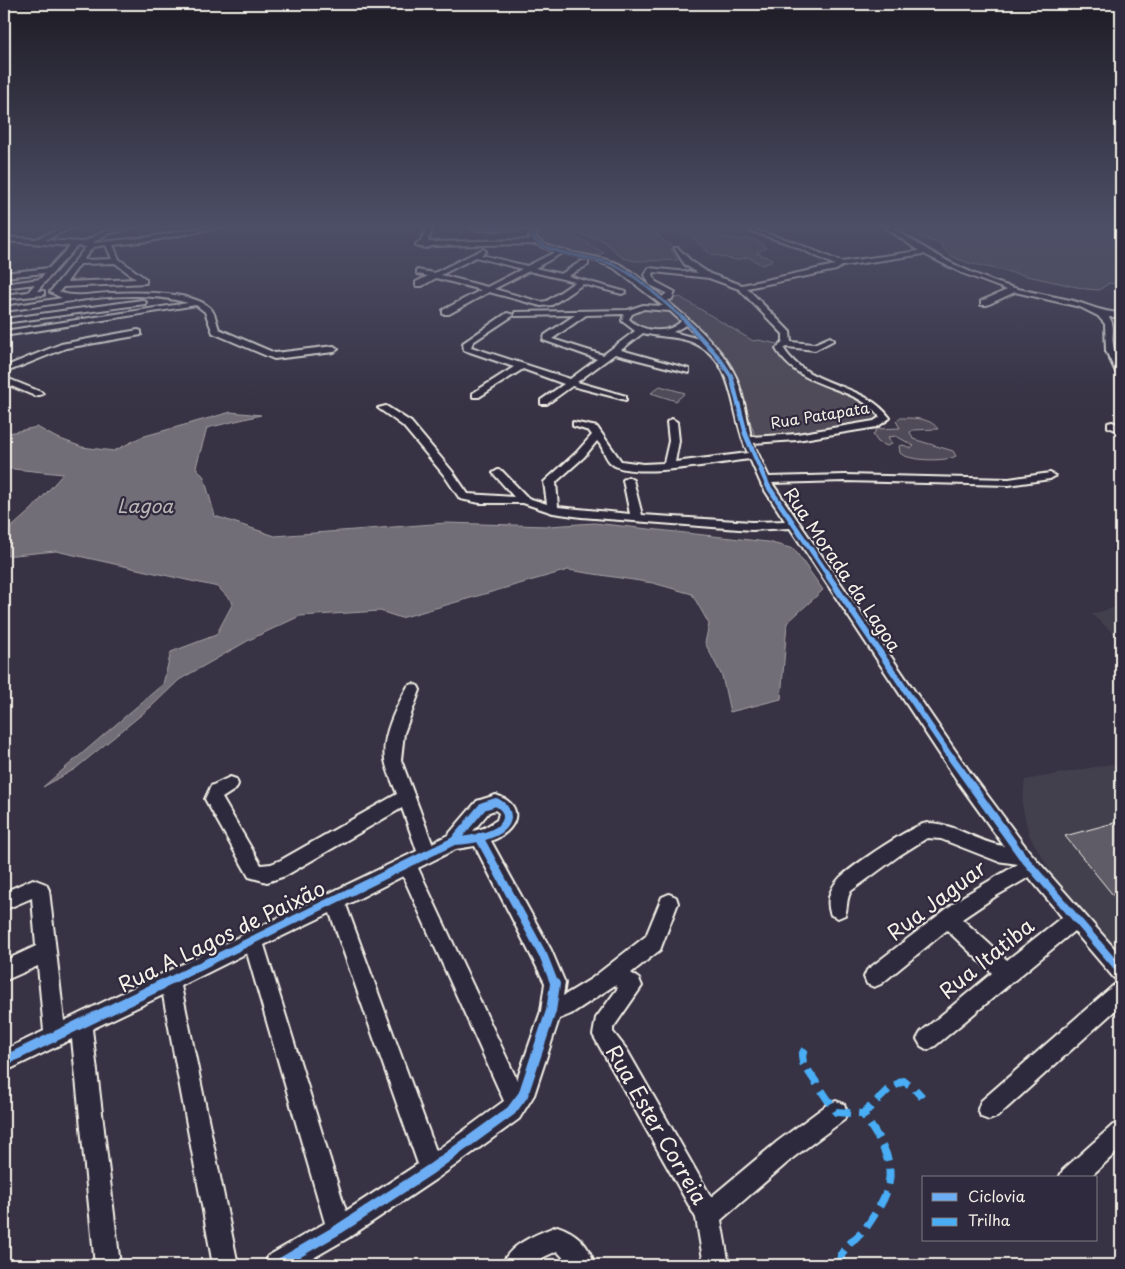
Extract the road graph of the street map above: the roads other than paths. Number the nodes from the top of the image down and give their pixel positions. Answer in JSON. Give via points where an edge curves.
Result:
{"nodes":[{"id":1,"x":37,"y":286,"type":"edge"},
{"id":2,"x":61,"y":286,"type":"edge"},
{"id":3,"x":472,"y":286,"type":"edge"},
{"id":4,"x":493,"y":286,"type":"edge"},
{"id":5,"x":575,"y":286,"type":"edge"},
{"id":6,"x":598,"y":286,"type":"edge"},
{"id":7,"x":641,"y":286,"type":"edge"},
{"id":8,"x":645,"y":286,"type":"edge"},
{"id":9,"x":659,"y":286,"type":"edge"},
{"id":10,"x":738,"y":286,"type":"edge"},
{"id":11,"x":751,"y":286,"type":"edge"},
{"id":12,"x":1004,"y":286,"type":"edge"},
{"id":13,"x":742,"y":288,"type":"junction"},
{"id":14,"x":486,"y":290,"type":"junction"},
{"id":15,"x":1014,"y":290,"type":"junction"},
{"id":16,"x":622,"y":292,"type":"dead end"},
{"id":17,"x":31,"y":293,"type":"junction"},
{"id":18,"x":57,"y":294,"type":"junction"},
{"id":19,"x":91,"y":296,"type":"junction"},
{"id":20,"x":4,"y":297,"type":"edge"},
{"id":21,"x":74,"y":298,"type":"junction"},
{"id":22,"x":166,"y":298,"type":"junction"},
{"id":23,"x":662,"y":300,"type":"junction"},
{"id":24,"x":984,"y":303,"type":"dead end"},
{"id":25,"x":200,"y":304,"type":"junction"},
{"id":26,"x":106,"y":306,"type":"junction"},
{"id":27,"x":4,"y":309,"type":"edge"},
{"id":28,"x":672,"y":309,"type":"junction"},
{"id":29,"x":632,"y":311,"type":"junction"},
{"id":30,"x":446,"y":312,"type":"dead end"},
{"id":31,"x":586,"y":312,"type":"junction"},
{"id":32,"x":1102,"y":315,"type":"junction"},
{"id":33,"x":1121,"y":315,"type":"edge"},
{"id":34,"x":112,"y":318,"type":"junction"},
{"id":35,"x":686,"y":320,"type":"junction"},
{"id":36,"x":4,"y":322,"type":"edge"},
{"id":37,"x":75,"y":324,"type":"junction"},
{"id":38,"x":642,"y":330,"type":"junction"},
{"id":39,"x":659,"y":332,"type":"junction"},
{"id":40,"x":138,"y":333,"type":"dead end"},
{"id":41,"x":4,"y":334,"type":"edge"},
{"id":42,"x":110,"y":338,"type":"junction"},
{"id":43,"x":1107,"y":338,"type":"junction"},
{"id":44,"x":1121,"y":338,"type":"edge"},
{"id":45,"x":830,"y":340,"type":"dead end"},
{"id":46,"x":40,"y":342,"type":"junction"},
{"id":47,"x":78,"y":343,"type":"junction"},
{"id":48,"x":785,"y":344,"type":"junction"},
{"id":49,"x":334,"y":349,"type":"dead end"},
{"id":50,"x":615,"y":351,"type":"junction"},
{"id":51,"x":713,"y":351,"type":"junction"},
{"id":52,"x":1121,"y":352,"type":"edge"},
{"id":53,"x":1115,"y":357,"type":"edge"},
{"id":54,"x":604,"y":358,"type":"junction"},
{"id":55,"x":520,"y":366,"type":"junction"},
{"id":56,"x":4,"y":370,"type":"edge"},
{"id":57,"x":686,"y":371,"type":"dead end"},
{"id":58,"x":1121,"y":372,"type":"edge"},
{"id":59,"x":4,"y":380,"type":"edge"},
{"id":60,"x":571,"y":382,"type":"junction"},
{"id":61,"x":38,"y":394,"type":"dead end"},
{"id":62,"x":476,"y":394,"type":"dead end"},
{"id":63,"x":623,"y":398,"type":"dead end"},
{"id":64,"x":544,"y":402,"type":"dead end"},
{"id":65,"x":383,"y":408,"type":"dead end"},
{"id":66,"x":672,"y":422,"type":"dead end"},
{"id":67,"x":577,"y":424,"type":"dead end"},
{"id":68,"x":596,"y":436,"type":"junction"},
{"id":69,"x":747,"y":440,"type":"junction"},
{"id":70,"x":754,"y":455,"type":"junction"},
{"id":71,"x":669,"y":466,"type":"junction"},
{"id":72,"x":498,"y":472,"type":"dead end"},
{"id":73,"x":1050,"y":476,"type":"dead end"},
{"id":74,"x":628,"y":480,"type":"dead end"},
{"id":75,"x":765,"y":480,"type":"junction"},
{"id":76,"x":524,"y":500,"type":"junction"},
{"id":77,"x":553,"y":510,"type":"junction"},
{"id":78,"x":637,"y":517,"type":"junction"},
{"id":79,"x":793,"y":524,"type":"junction"},
{"id":80,"x":414,"y":690,"type":"dead end"},
{"id":81,"x":230,"y":784,"type":"dead end"},
{"id":82,"x":406,"y":797,"type":"junction"},
{"id":83,"x":479,"y":837,"type":"junction"},
{"id":84,"x":454,"y":841,"type":"junction"},
{"id":85,"x":427,"y":854,"type":"junction"},
{"id":86,"x":1026,"y":862,"type":"junction"},
{"id":87,"x":407,"y":864,"type":"junction"},
{"id":88,"x":9,"y":898,"type":"edge"},
{"id":89,"x":335,"y":901,"type":"junction"},
{"id":90,"x":669,"y":902,"type":"dead end"},
{"id":91,"x":838,"y":909,"type":"dead end"},
{"id":92,"x":1076,"y":918,"type":"junction"},
{"id":93,"x":949,"y":920,"type":"junction"},
{"id":94,"x":253,"y":941,"type":"junction"},
{"id":95,"x":46,"y":952,"type":"junction"},
{"id":96,"x":1121,"y":970,"type":"edge"},
{"id":97,"x":4,"y":971,"type":"edge"},
{"id":98,"x":616,"y":974,"type":"junction"},
{"id":99,"x":1007,"y":974,"type":"junction"},
{"id":100,"x":874,"y":978,"type":"dead end"},
{"id":101,"x":170,"y":981,"type":"junction"},
{"id":102,"x":1121,"y":992,"type":"edge"},
{"id":103,"x":551,"y":1011,"type":"junction"},
{"id":104,"x":81,"y":1023,"type":"junction"},
{"id":105,"x":54,"y":1036,"type":"junction"},
{"id":106,"x":928,"y":1038,"type":"dead end"},
{"id":107,"x":4,"y":1061,"type":"edge"},
{"id":108,"x":517,"y":1104,"type":"junction"},
{"id":109,"x":989,"y":1109,"type":"dead end"},
{"id":110,"x":836,"y":1112,"type":"dead end"},
{"id":111,"x":1121,"y":1133,"type":"edge"},
{"id":112,"x":431,"y":1169,"type":"junction"},
{"id":113,"x":1073,"y":1176,"type":"edge"},
{"id":114,"x":708,"y":1216,"type":"junction"},
{"id":115,"x":339,"y":1229,"type":"junction"},
{"id":116,"x":520,"y":1261,"type":"edge"},
{"id":117,"x":107,"y":1265,"type":"edge"},
{"id":118,"x":226,"y":1265,"type":"edge"},
{"id":119,"x":277,"y":1265,"type":"edge"},
{"id":120,"x":583,"y":1265,"type":"edge"},
{"id":121,"x":716,"y":1265,"type":"edge"}],
"edges":[{"from":1,"to":17,"type":"street"},
{"from":2,"to":18,"type":"street"},
{"from":3,"to":14,"type":"street"},
{"from":4,"to":14,"type":"street"},
{"from":5,"to":14,"type":"street","via":[[549,303],[539,304]]},
{"from":6,"to":16,"type":"street"},
{"from":7,"to":29,"type":"street","via":[[641,296]]},
{"from":8,"to":23,"type":"street","name":"Rua Morada da Lagoa"},
{"from":9,"to":23,"type":"street","name":"Rua Patapata","via":[[671,292],[670,297]]},
{"from":10,"to":13,"type":"street","name":"Rua Patapata"},
{"from":11,"to":13,"type":"street"},
{"from":12,"to":15,"type":"street"},
{"from":13,"to":48,"type":"street","name":"Rua Patapata","via":[[787,334]]},
{"from":14,"to":30,"type":"street"},
{"from":15,"to":24,"type":"street"},
{"from":15,"to":32,"type":"street","via":[[1074,304]]},
{"from":17,"to":18,"type":"street"},
{"from":17,"to":20,"type":"street"},
{"from":18,"to":21,"type":"street"},
{"from":19,"to":21,"type":"street"},
{"from":19,"to":22,"type":"street"},
{"from":19,"to":26,"type":"street"},
{"from":21,"to":27,"type":"street"},
{"from":22,"to":25,"type":"street"},
{"from":22,"to":26,"type":"street"},
{"from":23,"to":28,"type":"street","name":"Rua Morada da Lagoa"},
{"from":25,"to":34,"type":"street"},
{"from":25,"to":49,"type":"street","via":[[212,314],[216,331],[268,355]]},
{"from":26,"to":34,"type":"street","via":[[114,313]]},
{"from":26,"to":36,"type":"street"},
{"from":28,"to":29,"type":"street","via":[[652,306]]},
{"from":28,"to":35,"type":"street","name":"Rua Morada da Lagoa"},
{"from":29,"to":31,"type":"street"},
{"from":29,"to":38,"type":"street","via":[[626,315],[627,322]]},
{"from":31,"to":54,"type":"street","via":[[546,338]]},
{"from":31,"to":55,"type":"street","via":[[514,314],[466,345],[471,350]]},
{"from":32,"to":33,"type":"street"},
{"from":32,"to":43,"type":"street","via":[[1109,322]]},
{"from":34,"to":37,"type":"street"},
{"from":34,"to":42,"type":"street"},
{"from":35,"to":39,"type":"street","via":[[678,328]]},
{"from":35,"to":51,"type":"street","name":"Rua Morada da Lagoa"},
{"from":37,"to":46,"type":"street"},
{"from":37,"to":47,"type":"street"},
{"from":38,"to":39,"type":"street"},
{"from":38,"to":50,"type":"street"},
{"from":39,"to":51,"type":"street","via":[[691,339]]},
{"from":40,"to":42,"type":"street"},
{"from":41,"to":46,"type":"street"},
{"from":42,"to":47,"type":"street"},
{"from":43,"to":44,"type":"street"},
{"from":43,"to":53,"type":"street"},
{"from":45,"to":48,"type":"street","via":[[815,347]]},
{"from":46,"to":47,"type":"street"},
{"from":46,"to":56,"type":"street"},
{"from":48,"to":69,"type":"street","name":"Rua Patapata","via":[[780,349],[782,355],[800,372],[871,405],[886,418],[877,424],[797,437]]},
{"from":50,"to":54,"type":"street"},
{"from":50,"to":57,"type":"street"},
{"from":51,"to":69,"type":"street","name":"Rua Morada da Lagoa","via":[[735,386]]},
{"from":52,"to":53,"type":"street"},
{"from":53,"to":58,"type":"street"},
{"from":54,"to":60,"type":"street"},
{"from":55,"to":60,"type":"street"},
{"from":55,"to":62,"type":"street"},
{"from":59,"to":61,"type":"street"},
{"from":60,"to":63,"type":"street"},
{"from":60,"to":64,"type":"street"},
{"from":65,"to":76,"type":"street","via":[[407,424],[464,497]]},
{"from":66,"to":71,"type":"street","via":[[674,441]]},
{"from":67,"to":68,"type":"street","via":[[593,429]]},
{"from":68,"to":71,"type":"street","via":[[620,464]]},
{"from":68,"to":77,"type":"street","via":[[580,455],[552,478]]},
{"from":69,"to":70,"type":"street","name":"Rua Morada da Lagoa"},
{"from":70,"to":71,"type":"street"},
{"from":70,"to":75,"type":"street","name":"Rua Morada da Lagoa"},
{"from":72,"to":76,"type":"street"},
{"from":73,"to":75,"type":"street","name":"Rua Morada da Lagoa","via":[[1009,482],[845,478]]},
{"from":74,"to":78,"type":"street"},
{"from":75,"to":79,"type":"street","name":"Rua Morada da Lagoa"},
{"from":76,"to":77,"type":"street"},
{"from":77,"to":78,"type":"street"},
{"from":78,"to":79,"type":"street","via":[[752,526]]},
{"from":79,"to":86,"type":"street","name":"Rua Morada da Lagoa","via":[[964,777]]},
{"from":80,"to":82,"type":"street","via":[[396,729],[392,747],[393,760]]},
{"from":81,"to":82,"type":"street","via":[[217,791],[213,799],[255,871],[261,874],[287,866]]},
{"from":82,"to":85,"type":"street"},
{"from":83,"to":84,"type":"street","name":"Rua A Lagos de Paixão"},
{"from":83,"to":84,"type":"street","name":"Rua A Lagos de Paixão","via":[[506,823],[507,812],[501,804],[490,802],[483,806]]},
{"from":83,"to":103,"type":"street","via":[[550,968],[555,992]]},
{"from":84,"to":85,"type":"street","name":"Rua A Lagos de Paixão"},
{"from":85,"to":87,"type":"street","name":"Rua A Lagos de Paixão"},
{"from":86,"to":91,"type":"street","via":[[942,830],[925,830],[894,848],[844,885],[838,896]]},
{"from":86,"to":92,"type":"street","name":"Rua Morada da Lagoa"},
{"from":86,"to":93,"type":"street","name":"Rua Jaguar"},
{"from":87,"to":89,"type":"street","name":"Rua A Lagos de Paixão"},
{"from":87,"to":108,"type":"street"},
{"from":88,"to":95,"type":"street","via":[[33,888],[40,890]]},
{"from":89,"to":94,"type":"street","name":"Rua A Lagos de Paixão"},
{"from":89,"to":112,"type":"street"},
{"from":90,"to":98,"type":"street","via":[[655,940]]},
{"from":92,"to":96,"type":"street","name":"Rua Morada da Lagoa"},
{"from":92,"to":99,"type":"street","name":"Rua Itatiba"},
{"from":93,"to":99,"type":"street"},
{"from":93,"to":100,"type":"street","name":"Rua Jaguar"},
{"from":94,"to":101,"type":"street","name":"Rua A Lagos de Paixão"},
{"from":94,"to":115,"type":"street"},
{"from":95,"to":97,"type":"street"},
{"from":95,"to":105,"type":"street"},
{"from":98,"to":103,"type":"street","via":[[564,1008]]},
{"from":98,"to":114,"type":"street","name":"Rua Ester Correia","via":[[632,988],[603,1025],[602,1032]]},
{"from":99,"to":106,"type":"street","name":"Rua Itatiba","via":[[988,986]]},
{"from":101,"to":104,"type":"street","name":"Rua A Lagos de Paixão"},
{"from":101,"to":118,"type":"street"},
{"from":102,"to":109,"type":"street"},
{"from":103,"to":108,"type":"street","via":[[529,1080]]},
{"from":104,"to":105,"type":"street","name":"Rua A Lagos de Paixão"},
{"from":104,"to":117,"type":"street"},
{"from":105,"to":107,"type":"street","name":"Rua A Lagos de Paixão"},
{"from":108,"to":112,"type":"street","via":[[500,1120]]},
{"from":110,"to":114,"type":"street","via":[[786,1149]]},
{"from":111,"to":113,"type":"street"},
{"from":112,"to":115,"type":"street"},
{"from":114,"to":121,"type":"street","name":"Rua Ester Correia"},
{"from":115,"to":119,"type":"street"},
{"from":116,"to":120,"type":"street","via":[[556,1238],[566,1240]]}]}
